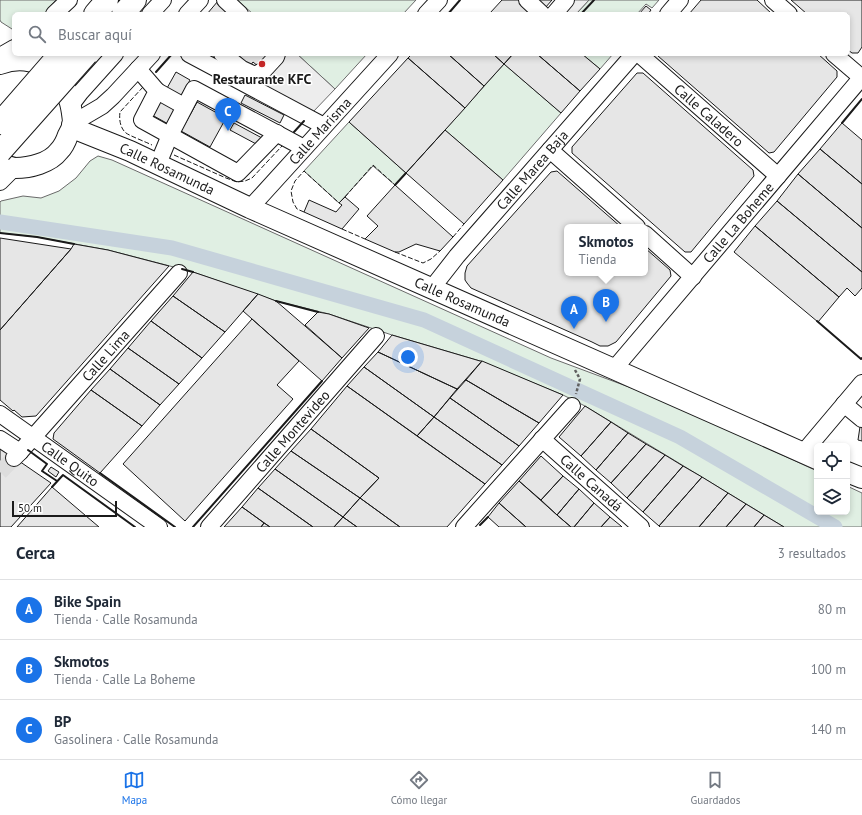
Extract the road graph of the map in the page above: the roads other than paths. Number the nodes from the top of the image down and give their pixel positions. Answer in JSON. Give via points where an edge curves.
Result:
{"nodes":[{"id":1,"x":69,"y":0,"type":"edge"},
{"id":2,"x":79,"y":0,"type":"edge"},
{"id":3,"x":135,"y":0,"type":"edge"},
{"id":4,"x":163,"y":0,"type":"edge"},
{"id":5,"x":200,"y":0,"type":"edge"},
{"id":6,"x":225,"y":0,"type":"edge"},
{"id":7,"x":439,"y":0,"type":"edge"},
{"id":8,"x":527,"y":0,"type":"edge"},
{"id":9,"x":566,"y":0,"type":"edge"},
{"id":10,"x":680,"y":0,"type":"edge"},
{"id":11,"x":773,"y":0,"type":"edge"},
{"id":12,"x":56,"y":12,"type":"edge"},
{"id":13,"x":69,"y":12,"type":"edge"},
{"id":14,"x":125,"y":12,"type":"edge"},
{"id":15,"x":152,"y":12,"type":"edge"},
{"id":16,"x":189,"y":12,"type":"edge"},
{"id":17,"x":238,"y":12,"type":"edge"},
{"id":18,"x":428,"y":12,"type":"edge"},
{"id":19,"x":540,"y":12,"type":"edge"},
{"id":20,"x":556,"y":12,"type":"edge"},
{"id":21,"x":670,"y":12,"type":"edge"},
{"id":22,"x":787,"y":12,"type":"edge"},
{"id":23,"x":12,"y":42,"type":"edge"},
{"id":24,"x":0,"y":43,"type":"edge"},
{"id":25,"x":12,"y":55,"type":"edge"},
{"id":26,"x":0,"y":56,"type":"edge"},
{"id":27,"x":21,"y":56,"type":"edge"},
{"id":28,"x":26,"y":56,"type":"edge"},
{"id":29,"x":58,"y":56,"type":"edge"},
{"id":30,"x":85,"y":56,"type":"edge"},
{"id":31,"x":113,"y":56,"type":"edge"},
{"id":32,"x":150,"y":56,"type":"edge"},
{"id":33,"x":192,"y":56,"type":"edge"},
{"id":34,"x":224,"y":56,"type":"edge"},
{"id":35,"x":276,"y":56,"type":"edge"},
{"id":36,"x":388,"y":56,"type":"edge"},
{"id":37,"x":632,"y":56,"type":"edge"},
{"id":38,"x":641,"y":56,"type":"edge"},
{"id":39,"x":836,"y":56,"type":"edge"},
{"id":40,"x":0,"y":64,"type":"edge"},
{"id":41,"x":138,"y":69,"type":"junction"},
{"id":42,"x":862,"y":77,"type":"edge"},
{"id":43,"x":157,"y":91,"type":"junction"},
{"id":44,"x":184,"y":106,"type":"junction"},
{"id":45,"x":72,"y":118,"type":"junction"},
{"id":46,"x":0,"y":123,"type":"edge"},
{"id":47,"x":324,"y":126,"type":"junction"},
{"id":48,"x":277,"y":133,"type":"junction"},
{"id":49,"x":170,"y":135,"type":"junction"},
{"id":50,"x":110,"y":143,"type":"junction"},
{"id":51,"x":304,"y":148,"type":"junction"},
{"id":52,"x":550,"y":150,"type":"junction"},
{"id":53,"x":59,"y":151,"type":"junction"},
{"id":54,"x":0,"y":152,"type":"edge"},
{"id":55,"x":158,"y":164,"type":"junction"},
{"id":56,"x":7,"y":166,"type":"edge"},
{"id":57,"x":778,"y":176,"type":"junction"},
{"id":58,"x":0,"y":182,"type":"edge"},
{"id":59,"x":250,"y":208,"type":"junction"},
{"id":60,"x":634,"y":224,"type":"edge"},
{"id":61,"x":648,"y":237,"type":"edge"},
{"id":62,"x":179,"y":273,"type":"dead end"},
{"id":63,"x":693,"y":277,"type":"junction"},
{"id":64,"x":432,"y":288,"type":"junction"},
{"id":65,"x":376,"y":336,"type":"dead end"},
{"id":66,"x":614,"y":369,"type":"junction"},
{"id":67,"x":862,"y":383,"type":"edge"},
{"id":68,"x":844,"y":404,"type":"junction"},
{"id":69,"x":572,"y":406,"type":"road end"},
{"id":70,"x":0,"y":414,"type":"edge"},
{"id":71,"x":862,"y":419,"type":"edge"},
{"id":72,"x":33,"y":438,"type":"junction"},
{"id":73,"x":0,"y":439,"type":"edge"},
{"id":74,"x":542,"y":439,"type":"junction"},
{"id":75,"x":810,"y":456,"type":"edge"},
{"id":76,"x":850,"y":473,"type":"edge"},
{"id":77,"x":862,"y":478,"type":"edge"},
{"id":78,"x":160,"y":527,"type":"edge"},
{"id":79,"x":209,"y":527,"type":"edge"},
{"id":80,"x":464,"y":527,"type":"edge"},
{"id":81,"x":641,"y":527,"type":"edge"}],
"edges":[{"from":1,"to":12,"type":"street"},
{"from":2,"to":13,"type":"street"},
{"from":3,"to":14,"type":"highway"},
{"from":4,"to":15,"type":"street"},
{"from":5,"to":16,"type":"street"},
{"from":6,"to":17,"type":"street"},
{"from":7,"to":18,"type":"street"},
{"from":8,"to":19,"type":"street"},
{"from":9,"to":20,"type":"street"},
{"from":10,"to":21,"type":"street"},
{"from":11,"to":22,"type":"street"},
{"from":23,"to":24,"type":"street"},
{"from":25,"to":26,"type":"street"},
{"from":27,"to":40,"type":"main road","via":[[18,60]]},
{"from":28,"to":45,"type":"main road","via":[[59,77],[65,86]]},
{"from":29,"to":46,"type":"highway","bridge":true},
{"from":30,"to":54,"type":"highway","bridge":true},
{"from":31,"to":45,"type":"street","via":[[80,93]]},
{"from":32,"to":41,"type":"street"},
{"from":33,"to":47,"type":"street"},
{"from":34,"to":35,"type":"street","via":[[255,75],[264,70]]},
{"from":36,"to":47,"type":"street","name":"Calle Marisma"},
{"from":37,"to":52,"type":"street","name":"Calle Marea Baja"},
{"from":38,"to":57,"type":"street","name":"Calle Caladero"},
{"from":39,"to":42,"type":"street"},
{"from":41,"to":43,"type":"street"},
{"from":41,"to":45,"type":"street","via":[[102,106]]},
{"from":42,"to":57,"type":"street","name":"Calle La Boheme"},
{"from":43,"to":44,"type":"street"},
{"from":43,"to":49,"type":"street","via":[[142,120]]},
{"from":44,"to":48,"type":"street","via":[[194,89]]},
{"from":44,"to":49,"type":"street"},
{"from":45,"to":50,"type":"main road","name":"Calle Rosamunda","via":[[80,131]]},
{"from":45,"to":53,"type":"main road","via":[[66,140]]},
{"from":47,"to":51,"type":"street","name":"Calle Marisma"},
{"from":48,"to":49,"type":"street","via":[[238,173]]},
{"from":48,"to":51,"type":"street"},
{"from":49,"to":55,"type":"street"},
{"from":50,"to":53,"type":"main road","name":"Calle Rosamunda","via":[[83,142]]},
{"from":50,"to":55,"type":"main road","name":"Calle Rosamunda"},
{"from":51,"to":59,"type":"street","name":"Calle Marisma"},
{"from":52,"to":60,"type":"street"},
{"from":52,"to":64,"type":"street","name":"Calle Marea Baja"},
{"from":53,"to":56,"type":"main road","via":[[52,158],[39,164]]},
{"from":55,"to":59,"type":"main road","name":"Calle Rosamunda"},
{"from":56,"to":58,"type":"street"},
{"from":57,"to":63,"type":"street","name":"Calle La Boheme"},
{"from":59,"to":64,"type":"main road","name":"Calle Rosamunda"},
{"from":61,"to":63,"type":"street"},
{"from":62,"to":72,"type":"street","name":"Calle Lima"},
{"from":63,"to":66,"type":"street","name":"Calle La Boheme"},
{"from":64,"to":66,"type":"main road","name":"Calle Rosamunda"},
{"from":65,"to":79,"type":"street","name":"Calle Montevideo"},
{"from":66,"to":75,"type":"main road","name":"Calle Rosamunda"},
{"from":67,"to":68,"type":"street"},
{"from":68,"to":71,"type":"street"},
{"from":68,"to":75,"type":"street"},
{"from":69,"to":74,"type":"street"},
{"from":70,"to":72,"type":"street","name":"Calle Quito"},
{"from":72,"to":73,"type":"street","name":"Calle Lima","via":[[17,455]]},
{"from":72,"to":78,"type":"street","name":"Calle Quito"},
{"from":74,"to":80,"type":"street"},
{"from":74,"to":81,"type":"street","name":"Calle Canadá"},
{"from":76,"to":77,"type":"main road"}]}
